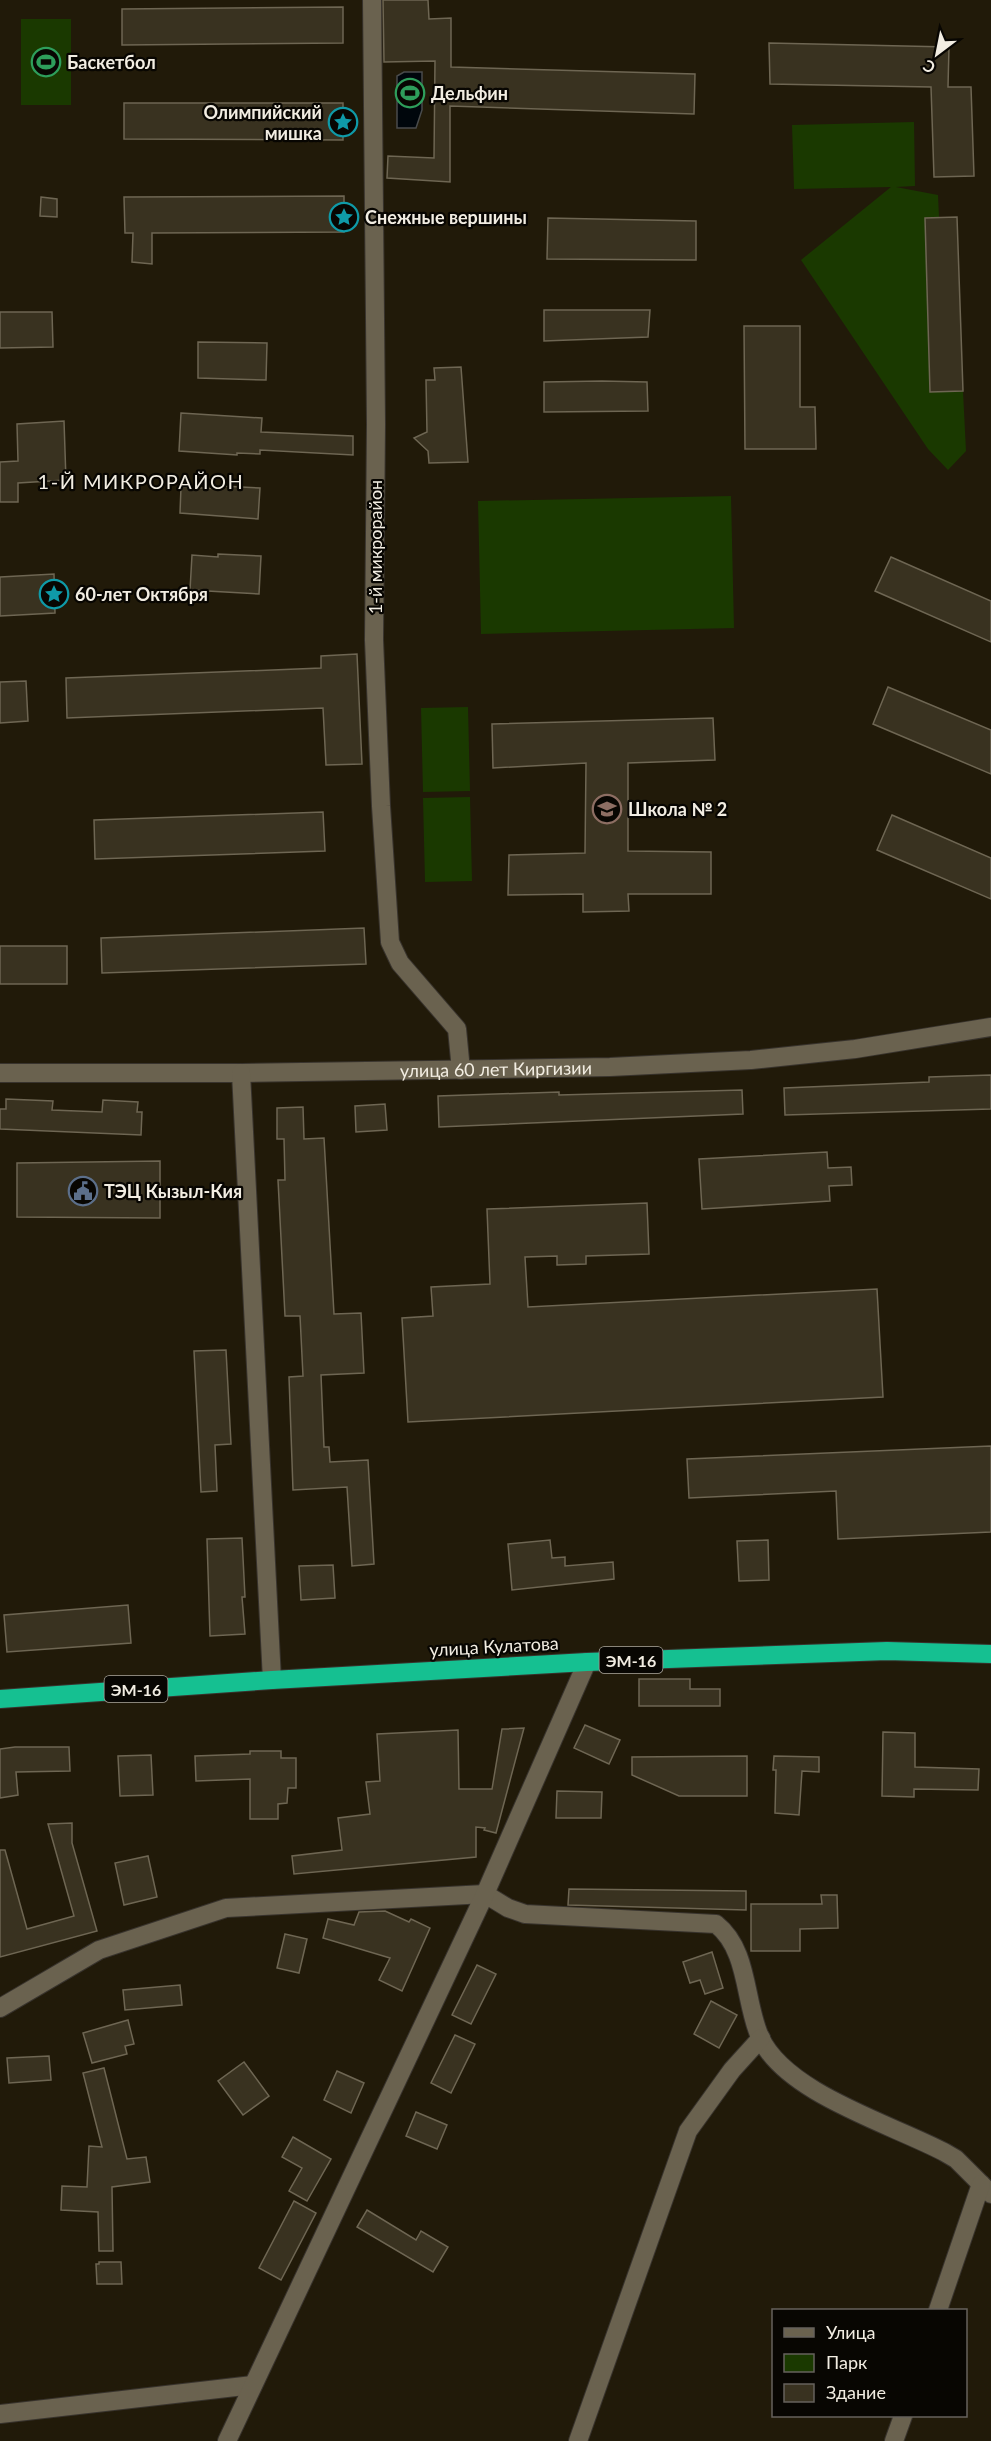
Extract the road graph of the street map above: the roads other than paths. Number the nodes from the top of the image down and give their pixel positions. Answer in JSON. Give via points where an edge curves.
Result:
{"nodes":[{"id":1,"x":372,"y":0,"type":"edge"},
{"id":2,"x":991,"y":1027,"type":"edge"},
{"id":3,"x":461,"y":1070,"type":"junction"},
{"id":4,"x":0,"y":1073,"type":"edge"},
{"id":5,"x":241,"y":1073,"type":"junction"},
{"id":6,"x":991,"y":1654,"type":"edge"},
{"id":7,"x":587,"y":1662,"type":"junction"},
{"id":8,"x":272,"y":1680,"type":"junction"},
{"id":9,"x":0,"y":1699,"type":"edge"},
{"id":10,"x":485,"y":1894,"type":"junction"},
{"id":11,"x":0,"y":2008,"type":"edge"},
{"id":12,"x":760,"y":2038,"type":"junction"},
{"id":13,"x":986,"y":2189,"type":"edge"},
{"id":14,"x":938,"y":2309,"type":"edge"},
{"id":15,"x":253,"y":2385,"type":"junction"},
{"id":16,"x":0,"y":2414,"type":"edge"},
{"id":17,"x":902,"y":2417,"type":"edge"},
{"id":18,"x":227,"y":2441,"type":"edge"},
{"id":19,"x":578,"y":2441,"type":"edge"},
{"id":20,"x":894,"y":2441,"type":"edge"}],
"edges":[{"from":1,"to":3,"type":"street","name":"1-й микрорайон","via":[[374,640],[390,942],[400,963],[457,1029]]},
{"from":2,"to":3,"type":"street","name":"улица 60 лет Киргизии","via":[[855,1049],[751,1059]]},
{"from":3,"to":5,"type":"street","name":"улица 60 лет Киргизии"},
{"from":4,"to":5,"type":"street","name":"улица 60 лет Киргизии"},
{"from":5,"to":8,"type":"street"},
{"from":6,"to":7,"type":"highway","name":"улица Кулатова","number":"ЭМ-16","via":[[887,1651]]},
{"from":7,"to":8,"type":"highway","name":"улица Кулатова","number":"ЭМ-16"},
{"from":7,"to":10,"type":"street"},
{"from":8,"to":9,"type":"highway","name":"улица Кулатова","number":"ЭМ-16"},
{"from":10,"to":11,"type":"street","via":[[226,1908],[99,1950]]},
{"from":10,"to":12,"type":"street","via":[[525,1914],[716,1924],[733,1941]]},
{"from":10,"to":15,"type":"street"},
{"from":12,"to":13,"type":"street","via":[[781,2066],[802,2084],[944,2152]]},
{"from":12,"to":19,"type":"street","via":[[688,2131]]},
{"from":13,"to":14,"type":"street"},
{"from":15,"to":16,"type":"street"},
{"from":15,"to":18,"type":"street"},
{"from":17,"to":20,"type":"street"}]}
